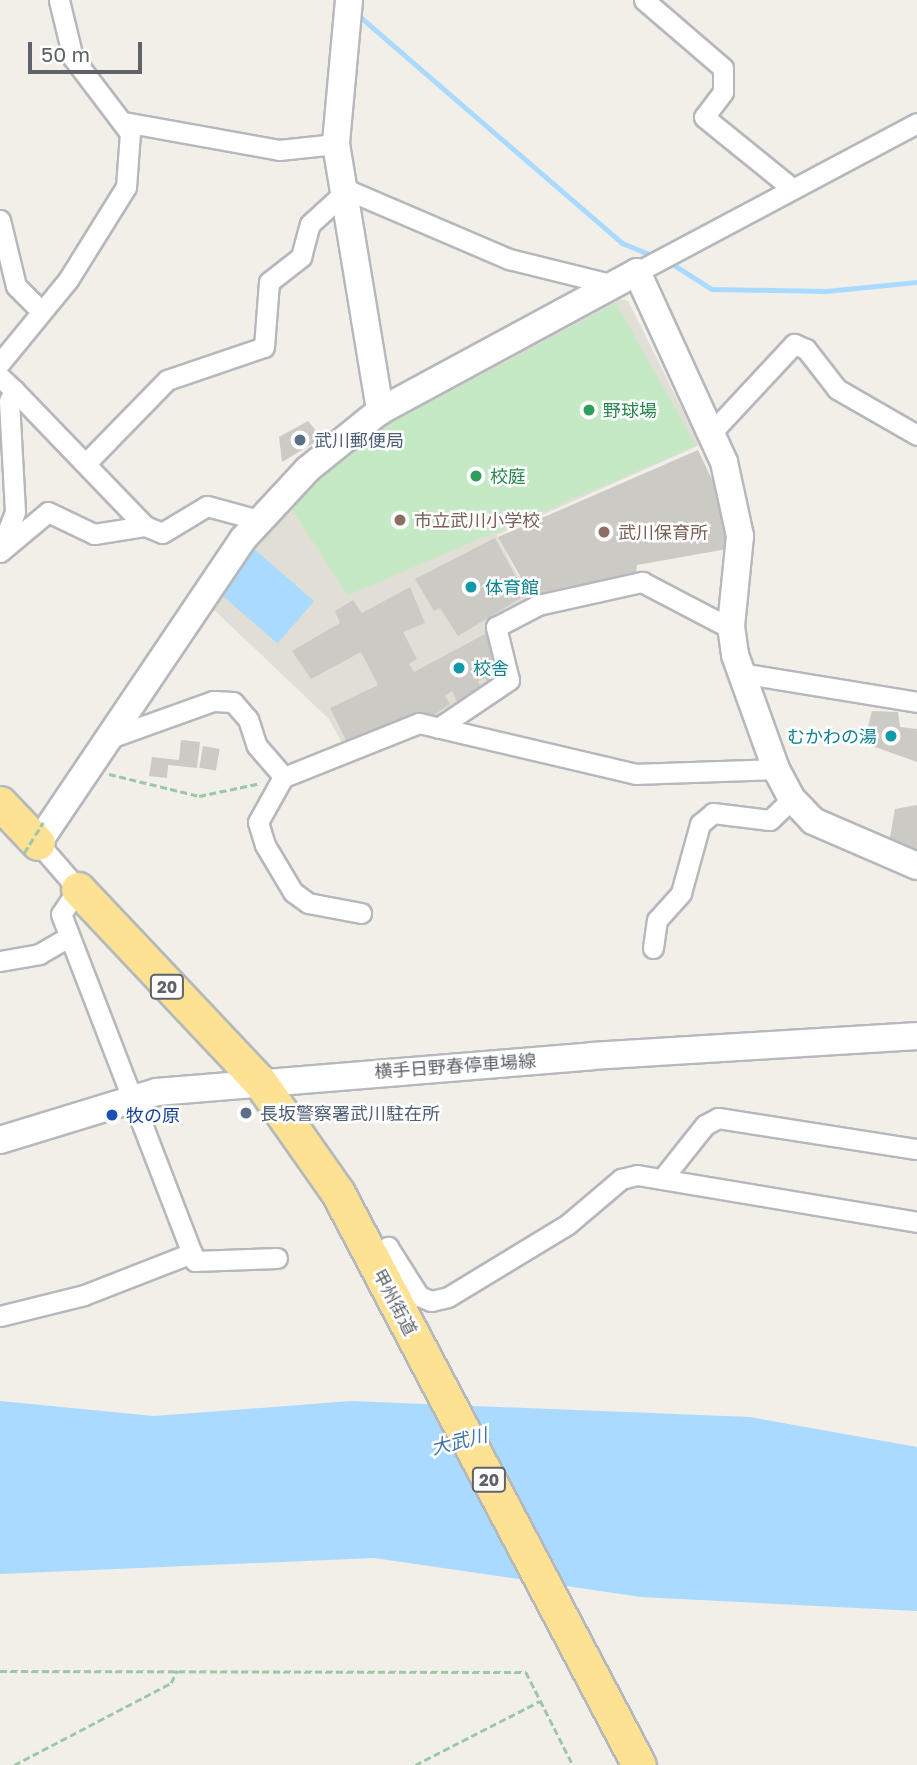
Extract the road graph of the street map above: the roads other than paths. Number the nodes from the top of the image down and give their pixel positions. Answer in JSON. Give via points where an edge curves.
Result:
{"nodes":[{"id":1,"x":59,"y":0,"type":"edge"},
{"id":2,"x":644,"y":0,"type":"edge"},
{"id":3,"x":348,"y":9,"type":"edge"},
{"id":4,"x":124,"y":122,"type":"junction"},
{"id":5,"x":917,"y":123,"type":"edge"},
{"id":6,"x":336,"y":144,"type":"junction"},
{"id":7,"x":343,"y":190,"type":"junction"},
{"id":8,"x":793,"y":190,"type":"junction"},
{"id":9,"x":0,"y":220,"type":"edge"},
{"id":10,"x":637,"y":272,"type":"junction"},
{"id":11,"x":610,"y":284,"type":"junction"},
{"id":12,"x":41,"y":311,"type":"junction"},
{"id":13,"x":0,"y":363,"type":"edge"},
{"id":14,"x":7,"y":384,"type":"edge"},
{"id":15,"x":380,"y":411,"type":"junction"},
{"id":16,"x":711,"y":433,"type":"junction"},
{"id":17,"x":917,"y":435,"type":"edge"},
{"id":18,"x":88,"y":461,"type":"junction"},
{"id":19,"x":259,"y":520,"type":"junction"},
{"id":20,"x":145,"y":526,"type":"junction"},
{"id":21,"x":0,"y":551,"type":"edge"},
{"id":22,"x":732,"y":629,"type":"junction"},
{"id":23,"x":746,"y":674,"type":"junction"},
{"id":24,"x":917,"y":702,"type":"edge"},
{"id":25,"x":438,"y":728,"type":"junction"},
{"id":26,"x":107,"y":740,"type":"junction"},
{"id":27,"x":776,"y":769,"type":"junction"},
{"id":28,"x":282,"y":779,"type":"road end"},
{"id":29,"x":792,"y":799,"type":"junction"},
{"id":30,"x":0,"y":803,"type":"edge"},
{"id":31,"x":35,"y":839,"type":"junction"},
{"id":32,"x":917,"y":866,"type":"edge"},
{"id":33,"x":78,"y":889,"type":"junction"},
{"id":34,"x":361,"y":913,"type":"dead end"},
{"id":35,"x":69,"y":937,"type":"junction"},
{"id":36,"x":653,"y":948,"type":"dead end"},
{"id":37,"x":0,"y":961,"type":"edge"},
{"id":38,"x":917,"y":1036,"type":"edge"},
{"id":39,"x":260,"y":1082,"type":"junction"},
{"id":40,"x":130,"y":1096,"type":"junction"},
{"id":41,"x":0,"y":1140,"type":"edge"},
{"id":42,"x":917,"y":1149,"type":"edge"},
{"id":43,"x":662,"y":1179,"type":"junction"},
{"id":44,"x":917,"y":1222,"type":"edge"},
{"id":45,"x":192,"y":1253,"type":"junction"},
{"id":46,"x":370,"y":1255,"type":"junction"},
{"id":47,"x":277,"y":1258,"type":"dead end"},
{"id":48,"x":0,"y":1316,"type":"edge"},
{"id":49,"x":639,"y":1765,"type":"edge"}],
"edges":[{"from":1,"to":4,"type":"street","via":[[73,58]]},
{"from":2,"to":8,"type":"street","via":[[723,68],[723,92],[704,117]]},
{"from":3,"to":6,"type":"street"},
{"from":4,"to":6,"type":"street","via":[[279,150]]},
{"from":4,"to":12,"type":"street","via":[[130,133],[126,187],[68,280]]},
{"from":5,"to":8,"type":"street"},
{"from":6,"to":7,"type":"street"},
{"from":7,"to":11,"type":"street","via":[[509,259]]},
{"from":7,"to":15,"type":"street"},
{"from":7,"to":18,"type":"street","via":[[310,225],[301,257],[269,282],[264,347],[167,380]]},
{"from":8,"to":10,"type":"street"},
{"from":9,"to":12,"type":"street","via":[[16,286]]},
{"from":10,"to":11,"type":"street"},
{"from":10,"to":16,"type":"street"},
{"from":11,"to":15,"type":"street"},
{"from":12,"to":13,"type":"street"},
{"from":14,"to":18,"type":"street"},
{"from":14,"to":21,"type":"street","via":[[15,512]]},
{"from":15,"to":19,"type":"street","via":[[328,450]]},
{"from":16,"to":17,"type":"street","via":[[794,344],[806,349],[837,388]]},
{"from":16,"to":22,"type":"street","via":[[724,462],[740,536]]},
{"from":18,"to":20,"type":"street"},
{"from":19,"to":20,"type":"street","via":[[207,506],[162,533]]},
{"from":19,"to":26,"type":"street"},
{"from":20,"to":21,"type":"street","via":[[94,534],[48,512]]},
{"from":22,"to":23,"type":"street","via":[[735,655]]},
{"from":22,"to":25,"type":"street","via":[[642,582],[538,605],[496,627],[509,680]]},
{"from":23,"to":24,"type":"street"},
{"from":23,"to":27,"type":"street"},
{"from":25,"to":26,"type":"street","via":[[419,723],[284,777],[257,746],[248,719],[233,702],[213,701]]},
{"from":25,"to":27,"type":"street","via":[[636,774]]},
{"from":26,"to":31,"type":"street"},
{"from":27,"to":29,"type":"street"},
{"from":28,"to":34,"type":"street","via":[[258,822],[270,853],[293,892],[308,903]]},
{"from":29,"to":32,"type":"street","via":[[813,821]]},
{"from":29,"to":36,"type":"street","via":[[770,820],[713,813],[699,824],[681,892],[657,920]]},
{"from":30,"to":31,"type":"highway"},
{"from":31,"to":33,"type":"street"},
{"from":33,"to":35,"type":"street","via":[[61,914]]},
{"from":33,"to":39,"type":"highway","name":"甲州街道","number":"20"},
{"from":35,"to":37,"type":"street","via":[[39,954]]},
{"from":35,"to":40,"type":"street"},
{"from":38,"to":39,"type":"street","name":"横手日野春停車場線"},
{"from":39,"to":40,"type":"street","name":"横手日野春停車場線"},
{"from":39,"to":46,"type":"highway","name":"甲州街道","number":"20","via":[[331,1182]]},
{"from":40,"to":41,"type":"street","name":"横手日野春停車場線"},
{"from":40,"to":45,"type":"street"},
{"from":42,"to":43,"type":"street","via":[[718,1118],[705,1125]]},
{"from":43,"to":44,"type":"street"},
{"from":43,"to":46,"type":"street","via":[[637,1175],[621,1180],[568,1224],[448,1297],[431,1301],[419,1296],[388,1247]]},
{"from":45,"to":47,"type":"street","via":[[195,1261]]},
{"from":45,"to":48,"type":"street","via":[[84,1295]]},
{"from":46,"to":49,"type":"highway","name":"甲州街道","number":"20"}]}
